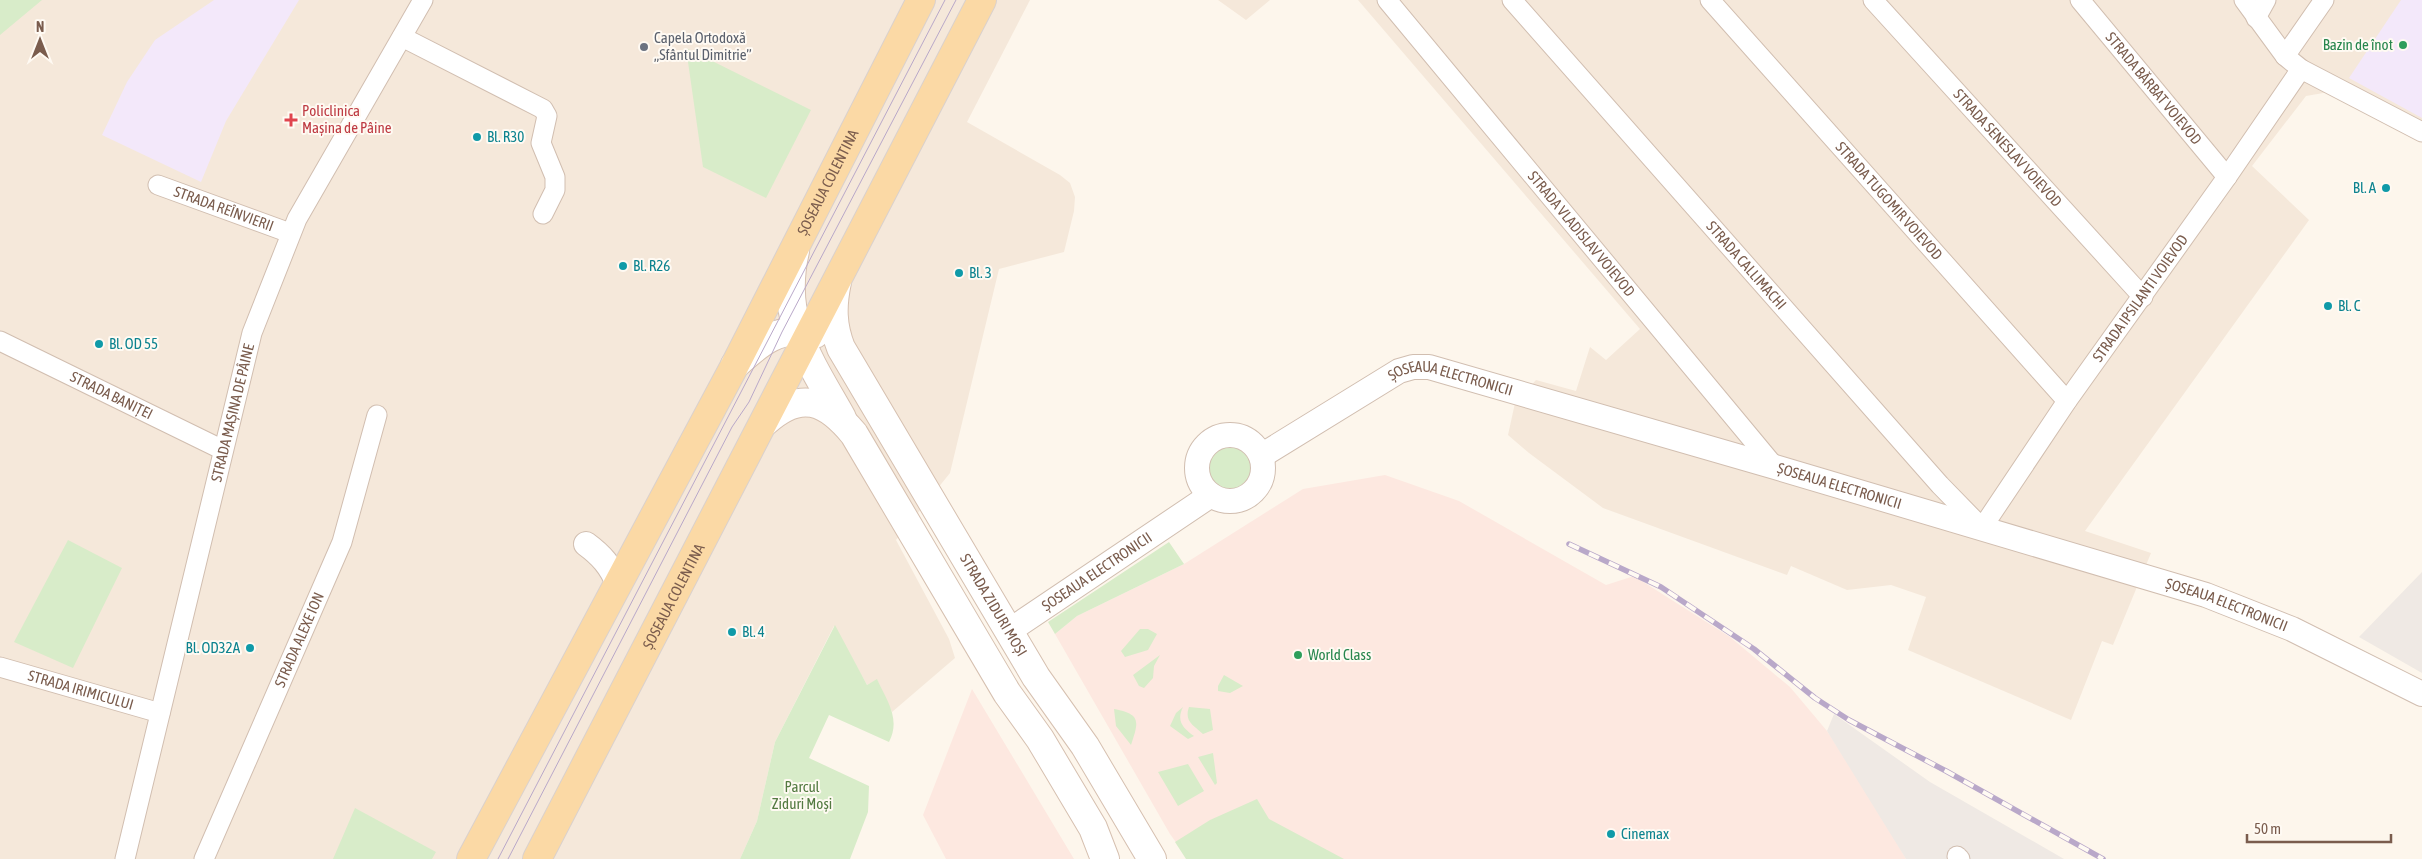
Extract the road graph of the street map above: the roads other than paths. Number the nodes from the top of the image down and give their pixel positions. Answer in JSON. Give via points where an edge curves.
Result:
{"nodes":[{"id":1,"x":423,"y":0,"type":"edge"},
{"id":2,"x":921,"y":0,"type":"edge"},
{"id":3,"x":982,"y":0,"type":"edge"},
{"id":4,"x":1387,"y":0,"type":"edge"},
{"id":5,"x":1512,"y":0,"type":"edge"},
{"id":6,"x":1710,"y":0,"type":"edge"},
{"id":7,"x":1873,"y":0,"type":"edge"},
{"id":8,"x":2080,"y":0,"type":"edge"},
{"id":9,"x":2244,"y":0,"type":"edge"},
{"id":10,"x":2266,"y":0,"type":"edge"},
{"id":11,"x":2324,"y":0,"type":"edge"},
{"id":12,"x":2256,"y":18,"type":"junction"},
{"id":13,"x":402,"y":37,"type":"junction"},
{"id":14,"x":2285,"y":56,"type":"junction"},
{"id":15,"x":2301,"y":69,"type":"junction"},
{"id":16,"x":2422,"y":132,"type":"edge"},
{"id":17,"x":2227,"y":178,"type":"junction"},
{"id":18,"x":158,"y":185,"type":"dead end"},
{"id":19,"x":543,"y":214,"type":"dead end"},
{"id":20,"x":290,"y":233,"type":"junction"},
{"id":21,"x":798,"y":241,"type":"junction"},
{"id":22,"x":838,"y":277,"type":"junction"},
{"id":23,"x":2143,"y":297,"type":"junction"},
{"id":24,"x":803,"y":337,"type":"junction"},
{"id":25,"x":0,"y":341,"type":"edge"},
{"id":26,"x":841,"y":348,"type":"junction"},
{"id":27,"x":735,"y":365,"type":"junction"},
{"id":28,"x":2067,"y":401,"type":"junction"},
{"id":29,"x":377,"y":415,"type":"dead end"},
{"id":30,"x":766,"y":421,"type":"junction"},
{"id":31,"x":846,"y":424,"type":"junction"},
{"id":32,"x":223,"y":450,"type":"junction"},
{"id":33,"x":1261,"y":456,"type":"junction"},
{"id":34,"x":1774,"y":466,"type":"junction"},
{"id":35,"x":1211,"y":495,"type":"junction"},
{"id":36,"x":1982,"y":528,"type":"junction"},
{"id":37,"x":637,"y":548,"type":"junction"},
{"id":38,"x":618,"y":584,"type":"junction"},
{"id":39,"x":1009,"y":631,"type":"junction"},
{"id":40,"x":0,"y":667,"type":"edge"},
{"id":41,"x":2422,"y":694,"type":"edge"},
{"id":42,"x":160,"y":714,"type":"junction"},
{"id":43,"x":125,"y":859,"type":"edge"},
{"id":44,"x":204,"y":859,"type":"edge"},
{"id":45,"x":470,"y":859,"type":"edge"},
{"id":46,"x":538,"y":859,"type":"edge"},
{"id":47,"x":1105,"y":859,"type":"edge"},
{"id":48,"x":1152,"y":859,"type":"edge"}],
"edges":[{"from":1,"to":13,"type":"street","name":"STRADA MAȘINA DE PÂINE"},
{"from":2,"to":21,"type":"main road","name":"ȘOSEAUA COLENTINA"},
{"from":3,"to":22,"type":"main road","name":"ȘOSEAUA COLENTINA"},
{"from":4,"to":34,"type":"street","name":"STRADA VLADISLAV VOIEVOD"},
{"from":5,"to":36,"type":"street","name":"STRADA CALLIMACHI","via":[[1933,478]]},
{"from":6,"to":28,"type":"street","name":"STRADA TUGOMIR VOIEVOD"},
{"from":7,"to":23,"type":"street","name":"STRADA SENESLAV VOIEVOD"},
{"from":8,"to":17,"type":"street","name":"STRADA BĂRBAT VOIEVOD"},
{"from":9,"to":12,"type":"street"},
{"from":10,"to":12,"type":"street"},
{"from":11,"to":14,"type":"street"},
{"from":12,"to":14,"type":"street"},
{"from":13,"to":19,"type":"street","via":[[543,109],[548,116],[541,143],[556,177],[555,190]]},
{"from":13,"to":20,"type":"street","name":"STRADA MAȘINA DE PÂINE"},
{"from":14,"to":15,"type":"street"},
{"from":15,"to":16,"type":"street"},
{"from":15,"to":17,"type":"street","name":"STRADA IPSILANTI VOIEVOD"},
{"from":17,"to":23,"type":"street","name":"STRADA IPSILANTI VOIEVOD"},
{"from":18,"to":20,"type":"street","name":"STRADA REÎNVIERII"},
{"from":20,"to":32,"type":"street","name":"STRADA MAȘINA DE PÂINE","via":[[250,339]]},
{"from":21,"to":24,"type":"main road","via":[[790,280]]},
{"from":21,"to":27,"type":"main road","name":"ȘOSEAUA COLENTINA"},
{"from":22,"to":24,"type":"main road","name":"ȘOSEAUA COLENTINA"},
{"from":22,"to":26,"type":"main road","name":"ȘOSEAUA COLENTINA","via":[[832,312]]},
{"from":23,"to":28,"type":"street","name":"STRADA IPSILANTI VOIEVOD"},
{"from":24,"to":26,"type":"main road","via":[[823,337]]},
{"from":24,"to":27,"type":"main road","name":"ȘOSEAUA COLENTINA","via":[[782,332],[769,337]]},
{"from":24,"to":30,"type":"main road","name":"ȘOSEAUA COLENTINA"},
{"from":24,"to":31,"type":"main road"},
{"from":25,"to":32,"type":"street","name":"STRADA BANIȚEI"},
{"from":26,"to":39,"type":"main road","name":"STRADA ZIDURI MOȘI"},
{"from":27,"to":37,"type":"main road","name":"ȘOSEAUA COLENTINA"},
{"from":28,"to":36,"type":"street","name":"STRADA IPSILANTI VOIEVOD"},
{"from":29,"to":44,"type":"street","name":"STRADA ALEXE ION","via":[[342,542]]},
{"from":30,"to":31,"type":"main road","via":[[786,405],[803,401],[822,405]]},
{"from":30,"to":46,"type":"main road","name":"ȘOSEAUA COLENTINA"},
{"from":31,"to":47,"type":"main road","via":[[870,459],[1007,693],[1040,739],[1093,828]]},
{"from":32,"to":42,"type":"street","name":"STRADA MAȘINA DE PÂINE"},
{"from":33,"to":34,"type":"street","name":"ȘOSEAUA ELECTRONICII","via":[[1398,372],[1421,367]]},
{"from":33,"to":35,"type":"street","via":[[1262,478],[1250,495],[1230,501]]},
{"from":33,"to":35,"type":"street","via":[[1251,443],[1242,438],[1221,437],[1211,442],[1199,459],[1198,469],[1201,482]]},
{"from":34,"to":36,"type":"street","name":"ȘOSEAUA ELECTRONICII"},
{"from":35,"to":39,"type":"street","name":"ȘOSEAUA ELECTRONICII"},
{"from":36,"to":41,"type":"street","name":"ȘOSEAUA ELECTRONICII","via":[[2148,576],[2252,612]]},
{"from":37,"to":38,"type":"main road","name":"ȘOSEAUA COLENTINA"},
{"from":37,"to":38,"type":"street","via":[[605,549],[586,544],[601,555]]},
{"from":38,"to":45,"type":"main road","name":"ȘOSEAUA COLENTINA"},
{"from":39,"to":48,"type":"main road","name":"STRADA ZIDURI MOȘI","via":[[1046,693],[1086,746]]},
{"from":40,"to":42,"type":"street","name":"STRADA IRIMICULUI"},
{"from":42,"to":43,"type":"street","name":"STRADA MAȘINA DE PÂINE"}]}
